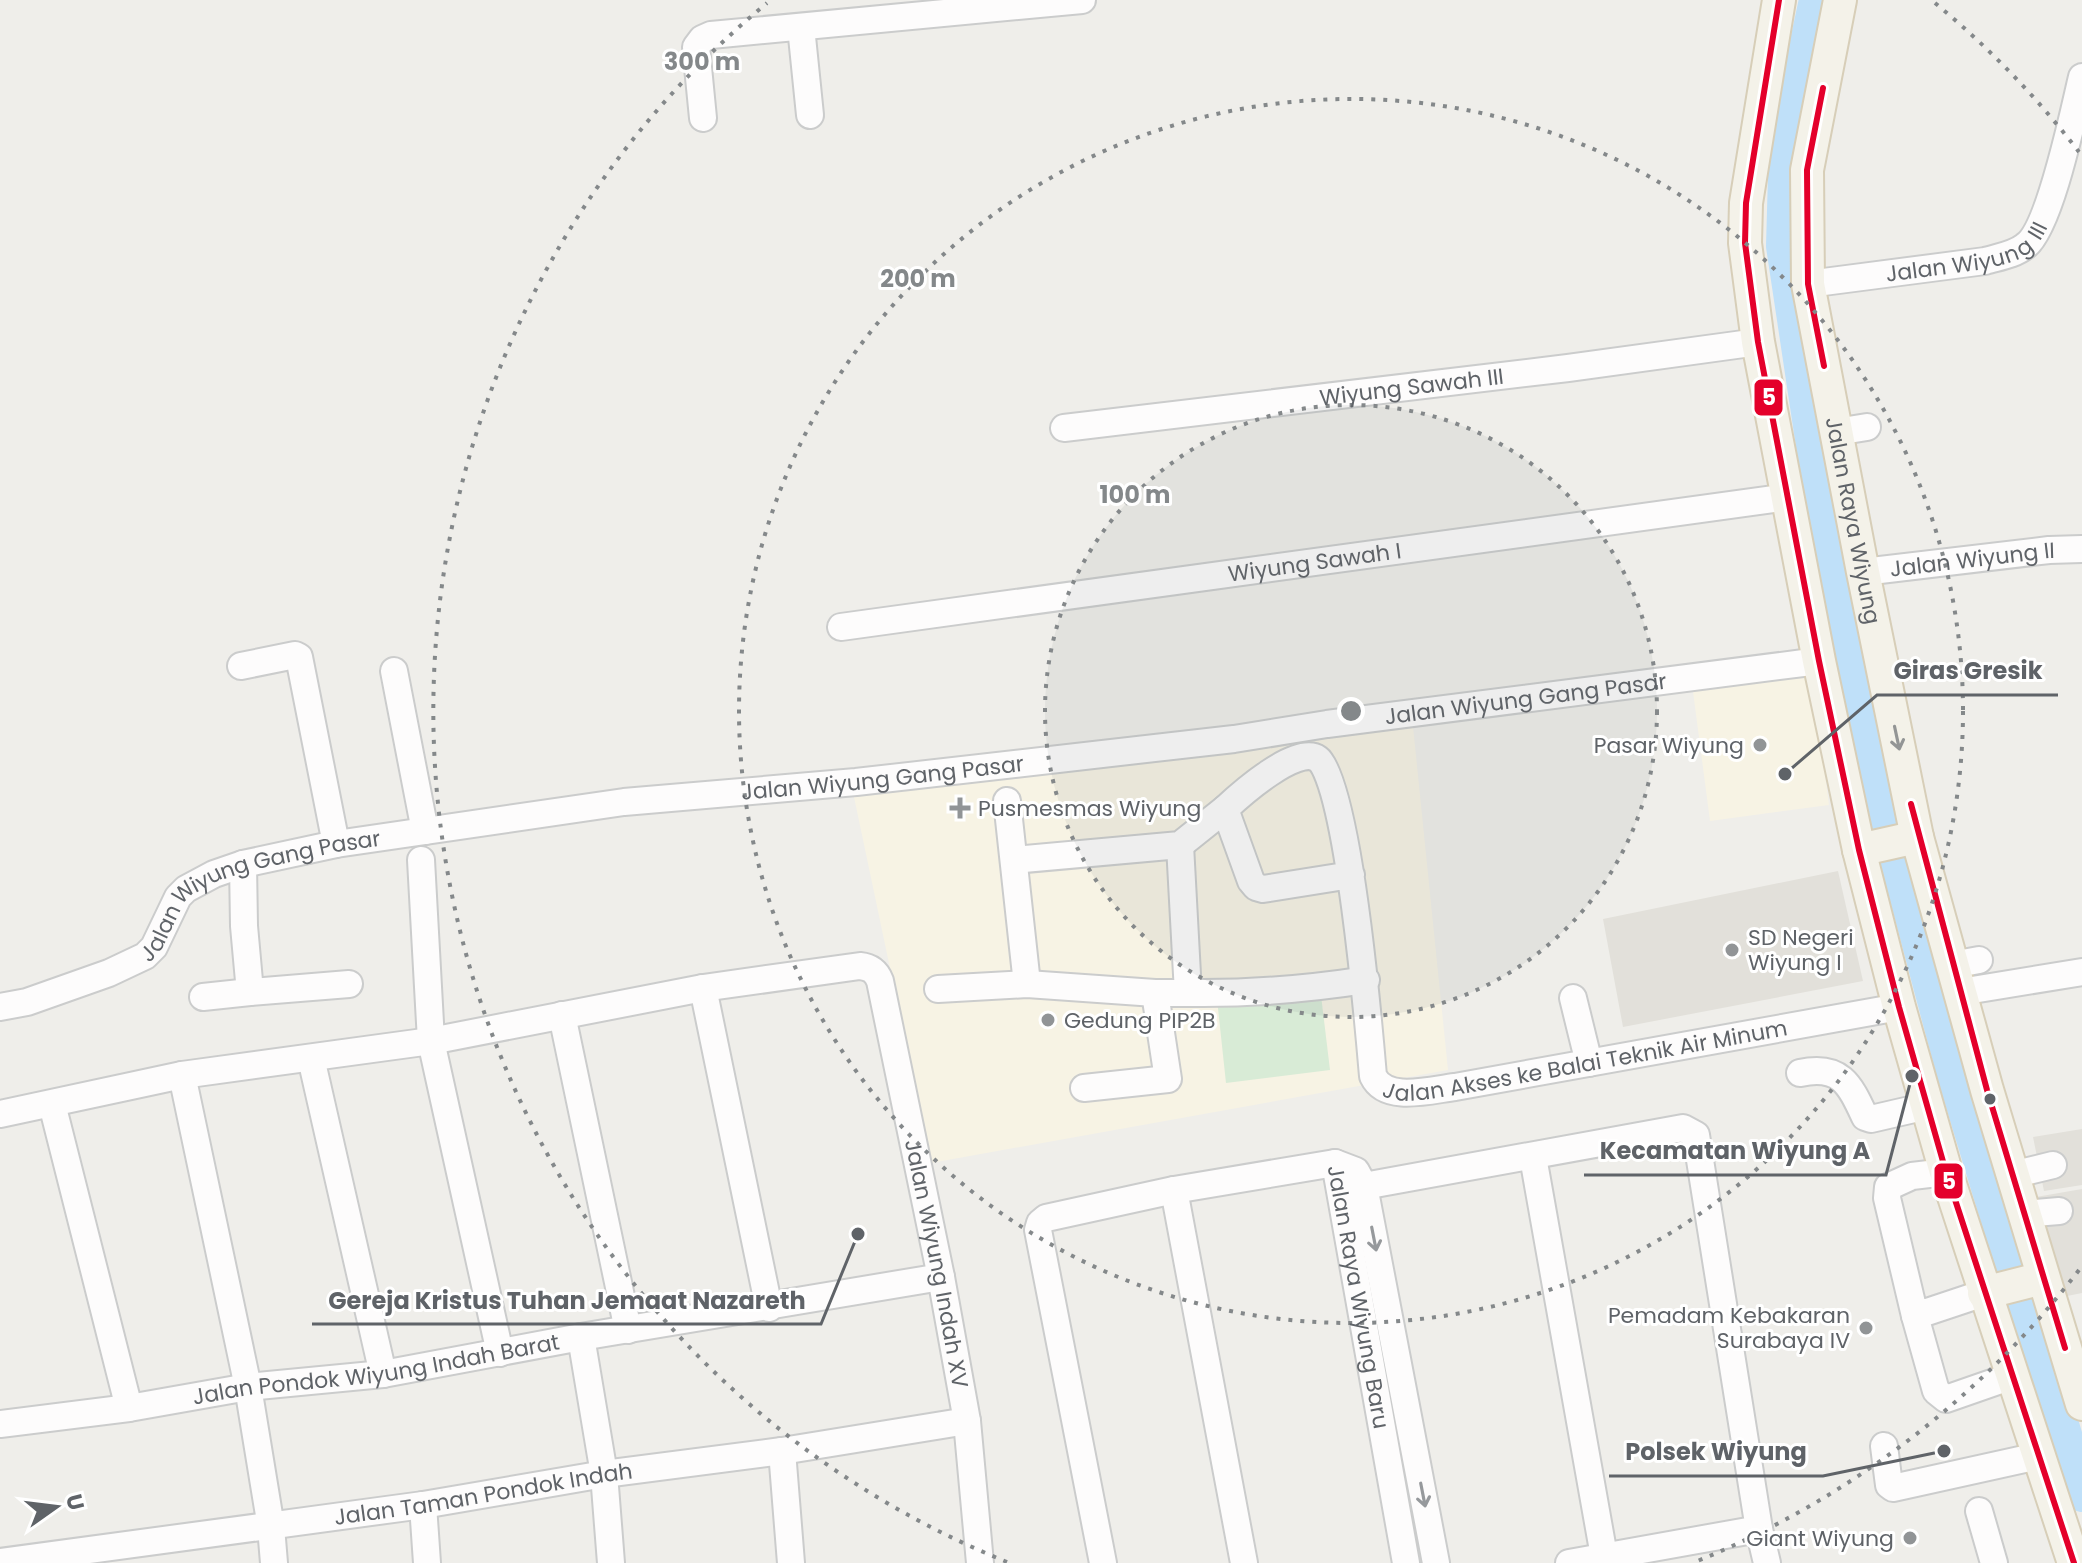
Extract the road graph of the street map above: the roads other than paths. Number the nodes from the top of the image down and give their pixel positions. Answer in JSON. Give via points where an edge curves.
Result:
{"nodes":[{"id":1,"x":1082,"y":0,"type":"edge"},
{"id":2,"x":1779,"y":0,"type":"edge"},
{"id":3,"x":1840,"y":0,"type":"edge"},
{"id":4,"x":801,"y":27,"type":"junction"},
{"id":5,"x":2080,"y":95,"type":"edge"},
{"id":6,"x":810,"y":115,"type":"dead end"},
{"id":7,"x":703,"y":118,"type":"dead end"},
{"id":8,"x":1808,"y":284,"type":"junction"},
{"id":9,"x":1758,"y":342,"type":"junction"},
{"id":10,"x":1064,"y":428,"type":"dead end"},
{"id":11,"x":1789,"y":497,"type":"junction"},
{"id":12,"x":2082,"y":549,"type":"edge"},
{"id":13,"x":1863,"y":572,"type":"junction"},
{"id":14,"x":841,"y":627,"type":"dead end"},
{"id":15,"x":1819,"y":661,"type":"junction"},
{"id":16,"x":241,"y":666,"type":"dead end"},
{"id":17,"x":394,"y":671,"type":"dead end"},
{"id":18,"x":1300,"y":729,"type":"junction"},
{"id":19,"x":1303,"y":757,"type":"junction"},
{"id":20,"x":1007,"y":801,"type":"dead end"},
{"id":21,"x":1225,"y":809,"type":"junction"},
{"id":22,"x":425,"y":831,"type":"junction"},
{"id":23,"x":336,"y":844,"type":"junction"},
{"id":24,"x":1887,"y":844,"type":"junction"},
{"id":25,"x":1180,"y":845,"type":"junction"},
{"id":26,"x":421,"y":860,"type":"dead end"},
{"id":27,"x":1014,"y":860,"type":"junction"},
{"id":28,"x":243,"y":864,"type":"junction"},
{"id":29,"x":1351,"y":875,"type":"junction"},
{"id":30,"x":2082,"y":972,"type":"edge"},
{"id":31,"x":1366,"y":980,"type":"junction"},
{"id":32,"x":1963,"y":980,"type":"junction"},
{"id":33,"x":349,"y":984,"type":"dead end"},
{"id":34,"x":1027,"y":984,"type":"junction"},
{"id":35,"x":703,"y":988,"type":"junction"},
{"id":36,"x":938,"y":989,"type":"dead end"},
{"id":37,"x":250,"y":992,"type":"junction"},
{"id":38,"x":1155,"y":993,"type":"junction"},
{"id":39,"x":1188,"y":993,"type":"junction"},
{"id":40,"x":1997,"y":994,"type":"dead end"},
{"id":41,"x":203,"y":997,"type":"dead end"},
{"id":42,"x":1573,"y":998,"type":"dead end"},
{"id":43,"x":0,"y":1007,"type":"edge"},
{"id":44,"x":1899,"y":1007,"type":"junction"},
{"id":45,"x":562,"y":1015,"type":"junction"},
{"id":46,"x":431,"y":1041,"type":"junction"},
{"id":47,"x":311,"y":1058,"type":"junction"},
{"id":48,"x":1589,"y":1063,"type":"junction"},
{"id":49,"x":1800,"y":1073,"type":"dead end"},
{"id":50,"x":182,"y":1075,"type":"junction"},
{"id":51,"x":1084,"y":1088,"type":"dead end"},
{"id":52,"x":52,"y":1104,"type":"junction"},
{"id":53,"x":1927,"y":1106,"type":"junction"},
{"id":54,"x":0,"y":1114,"type":"edge"},
{"id":55,"x":1533,"y":1157,"type":"junction"},
{"id":56,"x":1335,"y":1163,"type":"junction"},
{"id":57,"x":2053,"y":1165,"type":"dead end"},
{"id":58,"x":1946,"y":1172,"type":"junction"},
{"id":59,"x":2012,"y":1175,"type":"junction"},
{"id":60,"x":1364,"y":1186,"type":"junction"},
{"id":61,"x":1174,"y":1190,"type":"junction"},
{"id":62,"x":2059,"y":1211,"type":"dead end"},
{"id":63,"x":2023,"y":1214,"type":"junction"},
{"id":64,"x":941,"y":1277,"type":"junction"},
{"id":65,"x":2037,"y":1279,"type":"junction"},
{"id":66,"x":1990,"y":1292,"type":"junction"},
{"id":67,"x":769,"y":1308,"type":"junction"},
{"id":68,"x":1915,"y":1316,"type":"junction"},
{"id":69,"x":628,"y":1330,"type":"junction"},
{"id":70,"x":581,"y":1337,"type":"junction"},
{"id":71,"x":2073,"y":1342,"type":"edge"},
{"id":72,"x":500,"y":1353,"type":"junction"},
{"id":73,"x":383,"y":1374,"type":"junction"},
{"id":74,"x":2012,"y":1376,"type":"junction"},
{"id":75,"x":248,"y":1387,"type":"junction"},
{"id":76,"x":2082,"y":1404,"type":"edge"},
{"id":77,"x":129,"y":1408,"type":"junction"},
{"id":78,"x":967,"y":1421,"type":"junction"},
{"id":79,"x":0,"y":1424,"type":"edge"},
{"id":80,"x":1884,"y":1446,"type":"dead end"},
{"id":81,"x":782,"y":1451,"type":"junction"},
{"id":82,"x":2038,"y":1456,"type":"junction"},
{"id":83,"x":604,"y":1474,"type":"junction"},
{"id":84,"x":423,"y":1505,"type":"junction"},
{"id":85,"x":1979,"y":1511,"type":"dead end"},
{"id":86,"x":271,"y":1527,"type":"junction"},
{"id":87,"x":1759,"y":1529,"type":"junction"},
{"id":88,"x":97,"y":1556,"type":"edge"},
{"id":89,"x":1604,"y":1556,"type":"junction"},
{"id":90,"x":0,"y":1562,"type":"edge"},
{"id":91,"x":274,"y":1563,"type":"edge"},
{"id":92,"x":427,"y":1563,"type":"edge"},
{"id":93,"x":611,"y":1563,"type":"edge"},
{"id":94,"x":791,"y":1563,"type":"edge"},
{"id":95,"x":980,"y":1563,"type":"edge"},
{"id":96,"x":1103,"y":1563,"type":"edge"},
{"id":97,"x":1244,"y":1563,"type":"edge"},
{"id":98,"x":1406,"y":1563,"type":"edge"},
{"id":99,"x":1436,"y":1563,"type":"edge"},
{"id":100,"x":1569,"y":1563,"type":"edge"},
{"id":101,"x":1767,"y":1563,"type":"edge"},
{"id":102,"x":1994,"y":1563,"type":"edge"},
{"id":103,"x":2074,"y":1563,"type":"edge"}],
"edges":[{"from":1,"to":4,"type":"street"},
{"from":2,"to":9,"type":"main road","name":"Jalan Raya Wiyung","via":[[1746,203],[1745,243]]},
{"from":3,"to":8,"type":"main road","name":"Jalan Raya Wiyung","via":[[1807,170]]},
{"from":4,"to":6,"type":"street"},
{"from":4,"to":7,"type":"street","via":[[702,39],[696,47]]},
{"from":5,"to":8,"type":"street","name":"Jalan Wiyung III","via":[[2048,207],[2027,246],[1985,261]]},
{"from":8,"to":13,"type":"main road","name":"Jalan Raya Wiyung","via":[[1852,430]]},
{"from":9,"to":10,"type":"street","name":"Wiyung Sawah III"},
{"from":9,"to":11,"type":"main road","name":"Jalan Raya Wiyung"},
{"from":11,"to":14,"type":"street","name":"Wiyung Sawah I"},
{"from":11,"to":15,"type":"main road","name":"Jalan Raya Wiyung"},
{"from":12,"to":13,"type":"street","name":"Jalan Wiyung II"},
{"from":13,"to":24,"type":"main road","name":"Jalan Raya Wiyung","one_way":true},
{"from":15,"to":18,"type":"street","name":"Jalan Wiyung Gang Pasar"},
{"from":15,"to":24,"type":"main road","name":"Jalan Raya Wiyung"},
{"from":16,"to":23,"type":"street","via":[[299,657]]},
{"from":17,"to":22,"type":"street"},
{"from":18,"to":19,"type":"street"},
{"from":18,"to":22,"type":"street","name":"Jalan Wiyung Gang Pasar","via":[[856,782],[624,802]]},
{"from":19,"to":21,"type":"street","via":[[1274,770]]},
{"from":19,"to":29,"type":"street","via":[[1320,761],[1329,779]]},
{"from":20,"to":27,"type":"street"},
{"from":21,"to":25,"type":"street"},
{"from":21,"to":29,"type":"street","via":[[1256,887]]},
{"from":22,"to":23,"type":"street","name":"Jalan Wiyung Gang Pasar"},
{"from":23,"to":28,"type":"street","name":"Jalan Wiyung Gang Pasar"},
{"from":24,"to":32,"type":"main road","name":"Jalan Raya Wiyung"},
{"from":24,"to":44,"type":"main road","name":"Jalan Raya Wiyung"},
{"from":25,"to":27,"type":"street"},
{"from":25,"to":39,"type":"street"},
{"from":26,"to":46,"type":"street"},
{"from":27,"to":34,"type":"street"},
{"from":28,"to":37,"type":"street"},
{"from":28,"to":43,"type":"street","name":"Jalan Wiyung Gang Pasar","via":[[186,889],[145,956],[27,1002]]},
{"from":29,"to":31,"type":"street"},
{"from":30,"to":32,"type":"street"},
{"from":31,"to":39,"type":"street","via":[[1236,994]]},
{"from":31,"to":48,"type":"street","name":"Jalan Akses ke Balai Teknik Air Minum","via":[[1373,1076],[1382,1088],[1393,1092],[1455,1087]]},
{"from":32,"to":40,"type":"street"},
{"from":32,"to":59,"type":"main road","name":"Jalan Raya Wiyung"},
{"from":33,"to":37,"type":"street"},
{"from":34,"to":36,"type":"street"},
{"from":34,"to":38,"type":"street"},
{"from":35,"to":45,"type":"street"},
{"from":35,"to":64,"type":"street","name":"Jalan Wiyung Indah XV","via":[[860,966],[873,970],[880,981]]},
{"from":35,"to":67,"type":"street"},
{"from":37,"to":41,"type":"street"},
{"from":38,"to":39,"type":"street"},
{"from":38,"to":51,"type":"street","via":[[1168,1079]]},
{"from":42,"to":48,"type":"street"},
{"from":44,"to":48,"type":"street","name":"Jalan Akses ke Balai Teknik Air Minum"},
{"from":44,"to":53,"type":"main road","name":"Jalan Raya Wiyung"},
{"from":45,"to":46,"type":"street"},
{"from":45,"to":69,"type":"street"},
{"from":46,"to":47,"type":"street"},
{"from":46,"to":72,"type":"street"},
{"from":47,"to":50,"type":"street"},
{"from":47,"to":73,"type":"street"},
{"from":49,"to":53,"type":"street","via":[[1817,1069],[1849,1083],[1865,1117],[1871,1119]]},
{"from":50,"to":52,"type":"street"},
{"from":50,"to":75,"type":"street"},
{"from":52,"to":54,"type":"street"},
{"from":52,"to":77,"type":"street"},
{"from":53,"to":58,"type":"main road","name":"Jalan Raya Wiyung"},
{"from":55,"to":60,"type":"street"},
{"from":55,"to":87,"type":"street","via":[[1683,1128],[1696,1135]]},
{"from":55,"to":89,"type":"street"},
{"from":56,"to":60,"type":"street","name":"Jalan Raya Wiyung Baru","via":[[1356,1171]]},
{"from":56,"to":61,"type":"street"},
{"from":56,"to":98,"type":"street","name":"Jalan Raya Wiyung Baru"},
{"from":57,"to":59,"type":"street"},
{"from":58,"to":66,"type":"main road","name":"Jalan Raya Wiyung"},
{"from":58,"to":68,"type":"street","via":[[1912,1176],[1888,1187]]},
{"from":59,"to":63,"type":"main road","name":"Jalan Raya Wiyung"},
{"from":60,"to":99,"type":"street","name":"Jalan Raya Wiyung Baru","one_way":true},
{"from":61,"to":96,"type":"street","via":[[1046,1218],[1038,1227]]},
{"from":61,"to":97,"type":"street"},
{"from":62,"to":63,"type":"street"},
{"from":63,"to":65,"type":"main road","name":"Jalan Raya Wiyung"},
{"from":64,"to":67,"type":"street","name":"Jalan Pondok Wiyung Indah Barat"},
{"from":64,"to":78,"type":"street","name":"Jalan Wiyung Indah XV"},
{"from":65,"to":66,"type":"main road"},
{"from":65,"to":71,"type":"main road","name":"Jalan Raya Wiyung"},
{"from":66,"to":68,"type":"street"},
{"from":66,"to":74,"type":"main road","name":"Jalan Raya Wiyung"},
{"from":67,"to":69,"type":"street","name":"Jalan Pondok Wiyung Indah Barat"},
{"from":68,"to":74,"type":"street","via":[[1940,1397]]},
{"from":69,"to":70,"type":"street","name":"Jalan Pondok Wiyung Indah Barat"},
{"from":70,"to":72,"type":"street","name":"Jalan Pondok Wiyung Indah Barat"},
{"from":70,"to":83,"type":"street"},
{"from":71,"to":76,"type":"main road","name":"Jalan Raya Wiyung"},
{"from":72,"to":73,"type":"street","name":"Jalan Pondok Wiyung Indah Barat"},
{"from":73,"to":75,"type":"street","name":"Jalan Pondok Wiyung Indah Barat"},
{"from":74,"to":82,"type":"main road","name":"Jalan Raya Wiyung"},
{"from":75,"to":77,"type":"street","name":"Jalan Pondok Wiyung Indah Barat"},
{"from":75,"to":86,"type":"street"},
{"from":77,"to":79,"type":"street","name":"Jalan Pondok Wiyung Indah Barat"},
{"from":78,"to":81,"type":"street","name":"Jalan Taman Pondok Indah"},
{"from":78,"to":95,"type":"street","name":"Jalan Wiyung Indah XV"},
{"from":80,"to":82,"type":"street","via":[[1893,1488]]},
{"from":81,"to":83,"type":"street","name":"Jalan Taman Pondok Indah"},
{"from":81,"to":94,"type":"street"},
{"from":82,"to":103,"type":"main road","name":"Jalan Raya Wiyung"},
{"from":83,"to":84,"type":"street","name":"Jalan Taman Pondok Indah"},
{"from":83,"to":93,"type":"street"},
{"from":84,"to":86,"type":"street","name":"Jalan Taman Pondok Indah"},
{"from":84,"to":92,"type":"street"},
{"from":85,"to":102,"type":"street"},
{"from":86,"to":88,"type":"street","name":"Jalan Taman Pondok Indah"},
{"from":86,"to":91,"type":"street"},
{"from":87,"to":89,"type":"street"},
{"from":87,"to":101,"type":"street"},
{"from":88,"to":90,"type":"street","name":"Jalan Taman Pondok Indah"},
{"from":89,"to":100,"type":"street"}]}
